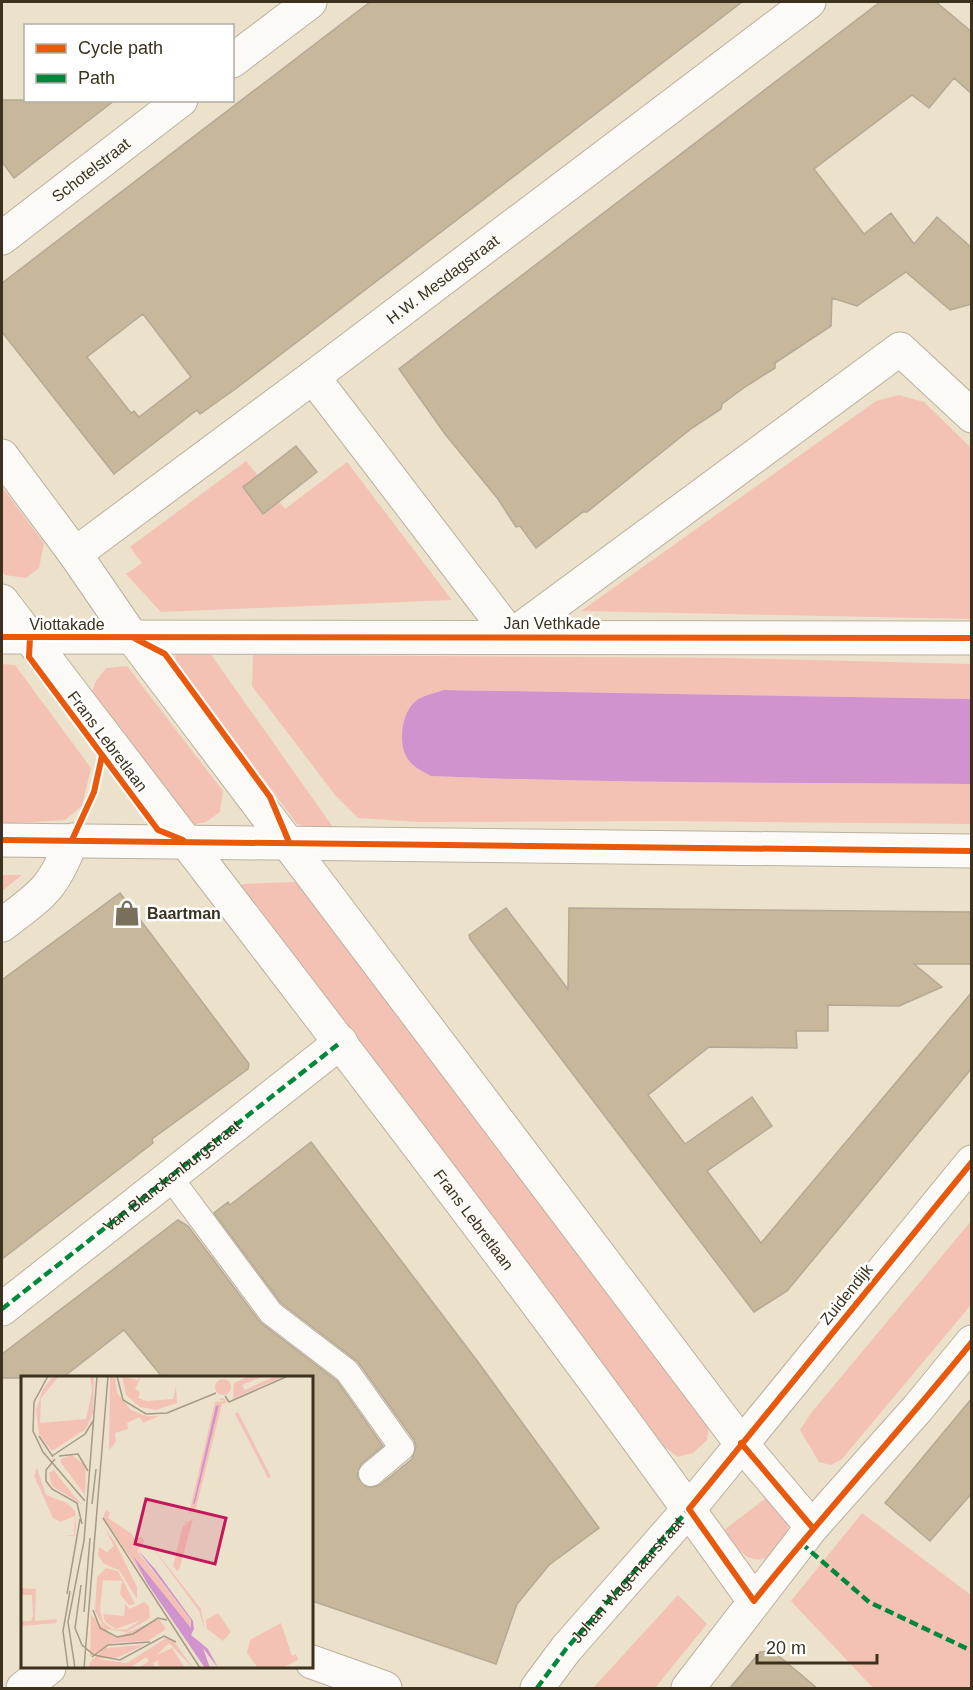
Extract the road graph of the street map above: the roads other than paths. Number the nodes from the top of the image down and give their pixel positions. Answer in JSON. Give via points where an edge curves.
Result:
{"nodes":[{"id":1,"x":310,"y":2,"type":"edge"},
{"id":2,"x":809,"y":2,"type":"edge"},
{"id":3,"x":234,"y":59,"type":"edge"},
{"id":4,"x":178,"y":102,"type":"edge"},
{"id":5,"x":2,"y":238,"type":"edge"},
{"id":6,"x":313,"y":377,"type":"junction"},
{"id":7,"x":972,"y":416,"type":"edge"},
{"id":8,"x":2,"y":456,"type":"edge"},
{"id":9,"x":75,"y":554,"type":"junction"},
{"id":10,"x":2,"y":601,"type":"edge"},
{"id":11,"x":511,"y":636,"type":"junction"},
{"id":12,"x":132,"y":637,"type":"junction"},
{"id":13,"x":16,"y":638,"type":"edge"},
{"id":14,"x":972,"y":638,"type":"edge"},
{"id":15,"x":2,"y":840,"type":"edge"},
{"id":16,"x":72,"y":840,"type":"junction"},
{"id":17,"x":289,"y":842,"type":"junction"},
{"id":18,"x":189,"y":843,"type":"junction"},
{"id":19,"x":972,"y":851,"type":"edge"},
{"id":20,"x":2,"y":925,"type":"edge"},
{"id":21,"x":341,"y":1042,"type":"junction"},
{"id":22,"x":972,"y":1162,"type":"edge"},
{"id":23,"x":170,"y":1177,"type":"junction"},
{"id":24,"x":2,"y":1309,"type":"edge"},
{"id":25,"x":972,"y":1342,"type":"edge"},
{"id":26,"x":741,"y":1443,"type":"junction"},
{"id":27,"x":371,"y":1473,"type":"dead end"},
{"id":28,"x":689,"y":1509,"type":"junction"},
{"id":29,"x":812,"y":1527,"type":"junction"},
{"id":30,"x":754,"y":1601,"type":"junction"},
{"id":31,"x":314,"y":1663,"type":"edge"},
{"id":32,"x":48,"y":1669,"type":"edge"},
{"id":33,"x":373,"y":1685,"type":"edge"},
{"id":34,"x":23,"y":1689,"type":"edge"},
{"id":35,"x":537,"y":1689,"type":"edge"},
{"id":36,"x":688,"y":1689,"type":"edge"}],
"edges":[{"from":1,"to":3,"type":"street"},
{"from":2,"to":6,"type":"street","name":"H.W. Mesdagstraat"},
{"from":4,"to":5,"type":"street","name":"Schotelstraat"},
{"from":6,"to":9,"type":"street","name":"H.W. Mesdagstraat"},
{"from":6,"to":11,"type":"street","name":"Jan Vethkade"},
{"from":7,"to":11,"type":"street","name":"Jan Vethkade","via":[[900,349]]},
{"from":8,"to":9,"type":"street"},
{"from":9,"to":12,"type":"street"},
{"from":10,"to":13,"type":"street","name":"Frans Lebretlaan"},
{"from":11,"to":12,"type":"street","name":"Jan Vethkade"},
{"from":11,"to":14,"type":"street","name":"Jan Vethkade"},
{"from":12,"to":13,"type":"street","name":"Viottakade"},
{"from":12,"to":17,"type":"street"},
{"from":13,"to":18,"type":"street","name":"Frans Lebretlaan"},
{"from":15,"to":16,"type":"street"},
{"from":16,"to":18,"type":"street"},
{"from":16,"to":20,"type":"street","via":[[61,869],[45,893]]},
{"from":17,"to":18,"type":"street"},
{"from":17,"to":19,"type":"street"},
{"from":17,"to":26,"type":"street"},
{"from":18,"to":21,"type":"street","name":"Frans Lebretlaan"},
{"from":21,"to":23,"type":"street","name":"Van Blanckenburgstraat"},
{"from":21,"to":28,"type":"street","name":"Frans Lebretlaan"},
{"from":22,"to":26,"type":"street","name":"Zuidendijk"},
{"from":23,"to":24,"type":"street","name":"Van Blanckenburgstraat"},
{"from":23,"to":27,"type":"lane","via":[[271,1313],[347,1371],[402,1448]]},
{"from":25,"to":29,"type":"street"},
{"from":26,"to":28,"type":"street","name":"Johan Wagenaarstraat"},
{"from":26,"to":29,"type":"street"},
{"from":28,"to":30,"type":"street","name":"Frans Lebretlaan"},
{"from":28,"to":35,"type":"street","name":"Johan Wagenaarstraat","via":[[566,1649]]},
{"from":29,"to":30,"type":"street"},
{"from":30,"to":36,"type":"street"},
{"from":31,"to":33,"type":"street"},
{"from":32,"to":34,"type":"street"}]}
